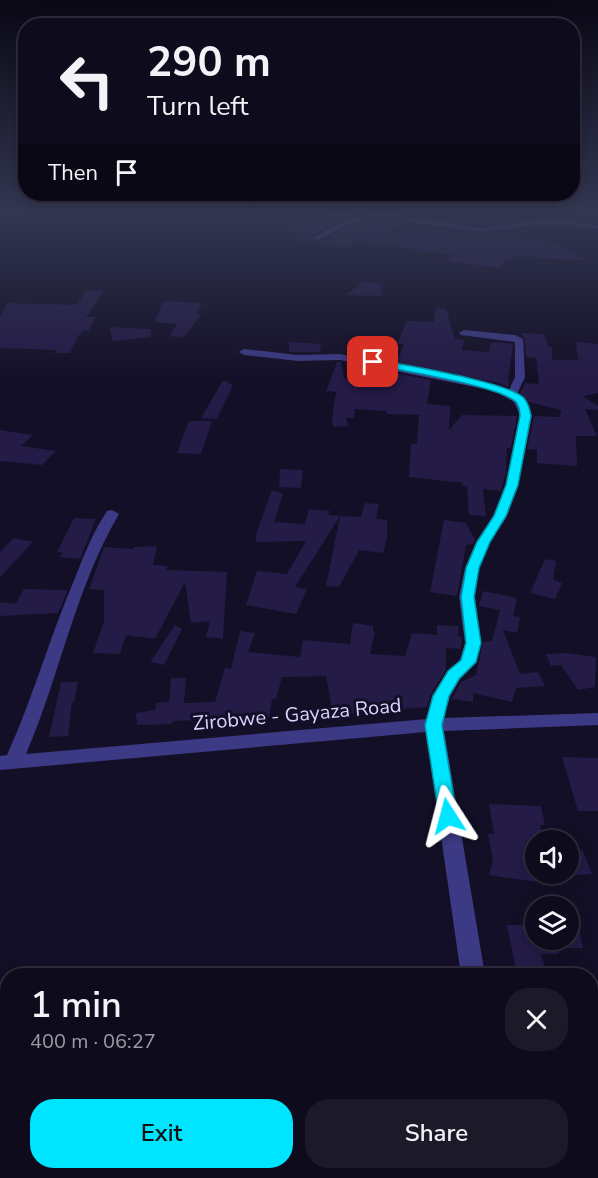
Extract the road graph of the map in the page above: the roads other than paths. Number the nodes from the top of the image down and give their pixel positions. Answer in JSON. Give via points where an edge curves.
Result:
{"nodes":[{"id":1,"x":464,"y":333,"type":"dead end"},
{"id":2,"x":244,"y":352,"type":"dead end"},
{"id":3,"x":512,"y":394,"type":"junction"},
{"id":4,"x":112,"y":514,"type":"dead end"},
{"id":5,"x":598,"y":719,"type":"edge"},
{"id":6,"x":434,"y":725,"type":"junction"},
{"id":7,"x":6,"y":762,"type":"edge"},
{"id":8,"x":472,"y":968,"type":"edge"}],
"edges":[{"from":1,"to":3,"type":"street","via":[[520,341],[520,377]]},
{"from":2,"to":3,"type":"street","via":[[364,360]]},
{"from":3,"to":6,"type":"street","via":[[522,404],[526,416],[512,485],[472,568],[467,597],[473,643],[468,662],[441,696]]},
{"from":4,"to":7,"type":"street","via":[[99,536],[57,641],[30,724]]},
{"from":5,"to":6,"type":"street","name":"Zirobwe - Gayaza Road"},
{"from":6,"to":7,"type":"street","name":"Zirobwe - Gayaza Road"},
{"from":6,"to":8,"type":"street"}]}
